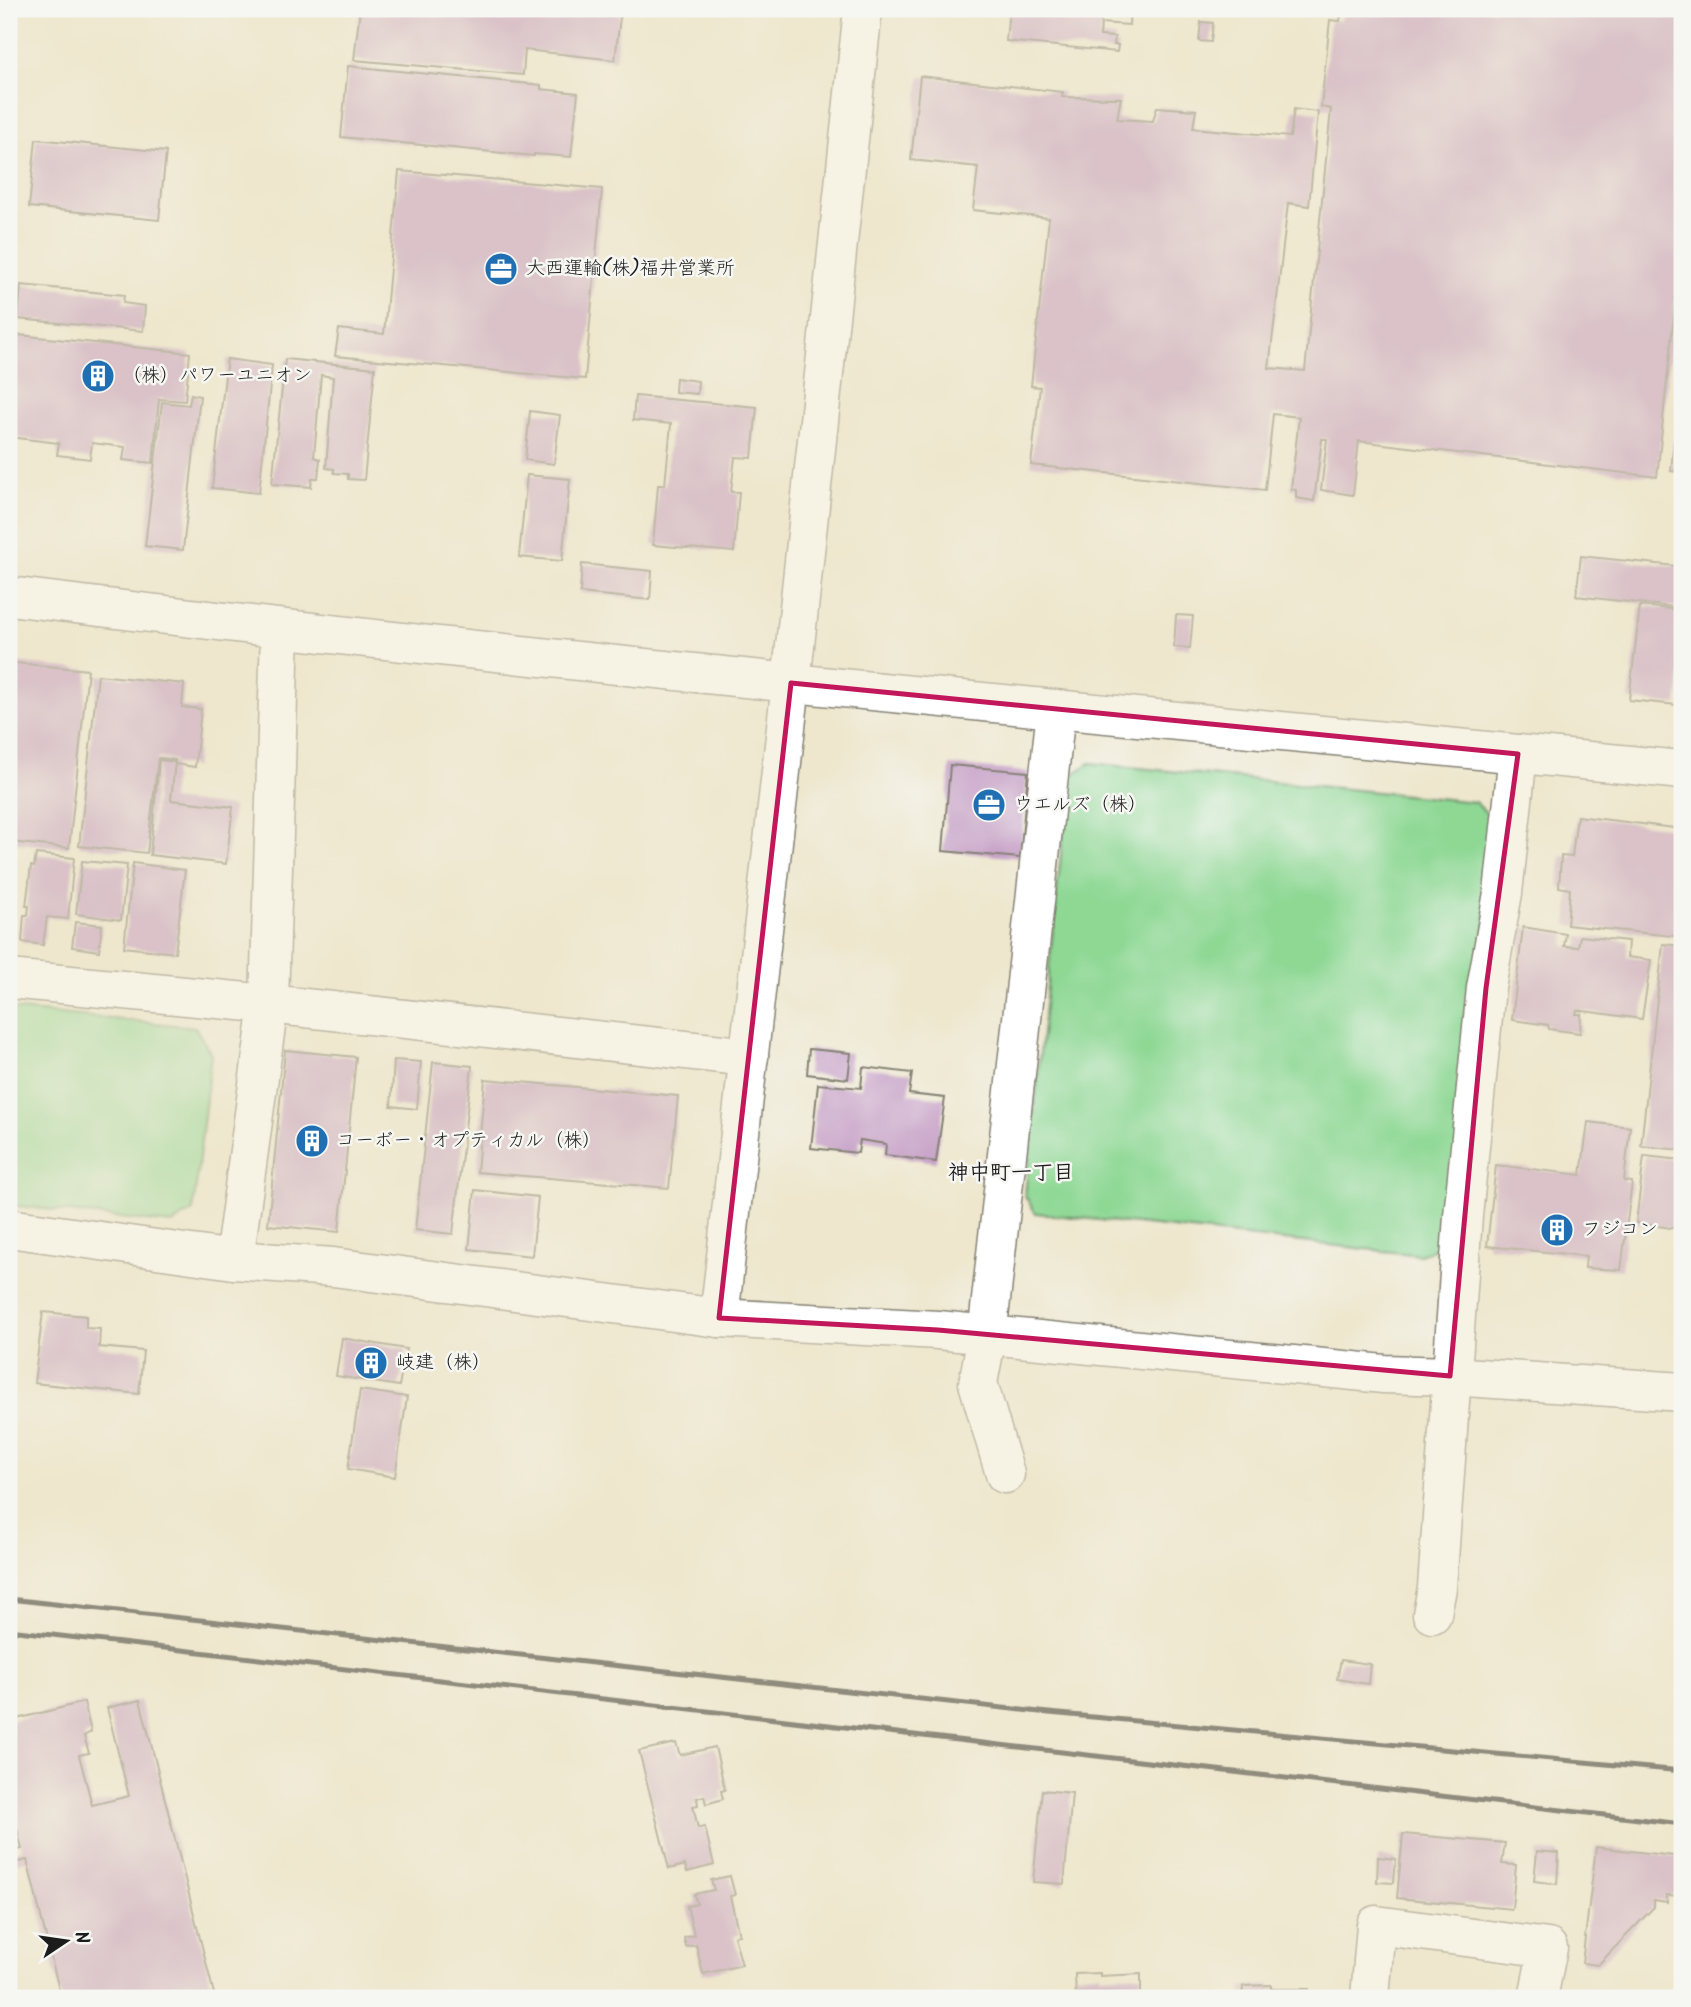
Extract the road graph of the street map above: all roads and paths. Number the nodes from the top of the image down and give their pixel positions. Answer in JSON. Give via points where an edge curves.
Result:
{"nodes":[{"id":1,"x":863,"y":9,"type":"edge"},
{"id":2,"x":9,"y":596,"type":"edge"},
{"id":3,"x":280,"y":630,"type":"junction"},
{"id":4,"x":791,"y":683,"type":"junction"},
{"id":5,"x":1056,"y":711,"type":"junction"},
{"id":6,"x":1518,"y":754,"type":"junction"},
{"id":7,"x":1682,"y":770,"type":"edge"},
{"id":8,"x":9,"y":979,"type":"edge"},
{"id":9,"x":269,"y":1004,"type":"junction"},
{"id":10,"x":749,"y":1057,"type":"junction"},
{"id":11,"x":9,"y":1228,"type":"edge"},
{"id":12,"x":234,"y":1259,"type":"junction"},
{"id":13,"x":719,"y":1318,"type":"junction"},
{"id":14,"x":987,"y":1336,"type":"junction"},
{"id":15,"x":1451,"y":1376,"type":"junction"},
{"id":16,"x":1682,"y":1392,"type":"edge"},
{"id":17,"x":1005,"y":1474,"type":"dead end"},
{"id":18,"x":1432,"y":1614,"type":"dead end"},
{"id":19,"x":1370,"y":1998,"type":"edge"},
{"id":20,"x":1538,"y":1998,"type":"edge"}],
"edges":[{"from":1,"to":4,"type":"street"},
{"from":2,"to":3,"type":"street"},
{"from":3,"to":4,"type":"street"},
{"from":3,"to":9,"type":"street"},
{"from":4,"to":5,"type":"street"},
{"from":4,"to":10,"type":"street"},
{"from":5,"to":6,"type":"street"},
{"from":5,"to":14,"type":"street"},
{"from":6,"to":7,"type":"street"},
{"from":6,"to":15,"type":"street","via":[[1503,893],[1486,988]]},
{"from":8,"to":9,"type":"street"},
{"from":9,"to":10,"type":"street"},
{"from":9,"to":12,"type":"street"},
{"from":10,"to":13,"type":"street"},
{"from":11,"to":12,"type":"street"},
{"from":12,"to":13,"type":"street","via":[[333,1267]]},
{"from":13,"to":14,"type":"street"},
{"from":14,"to":15,"type":"street","via":[[1384,1374]]},
{"from":14,"to":17,"type":"street","via":[[978,1383]]},
{"from":15,"to":16,"type":"street"},
{"from":15,"to":18,"type":"street"},
{"from":19,"to":20,"type":"street","via":[[1376,1925],[1548,1948]]}]}
